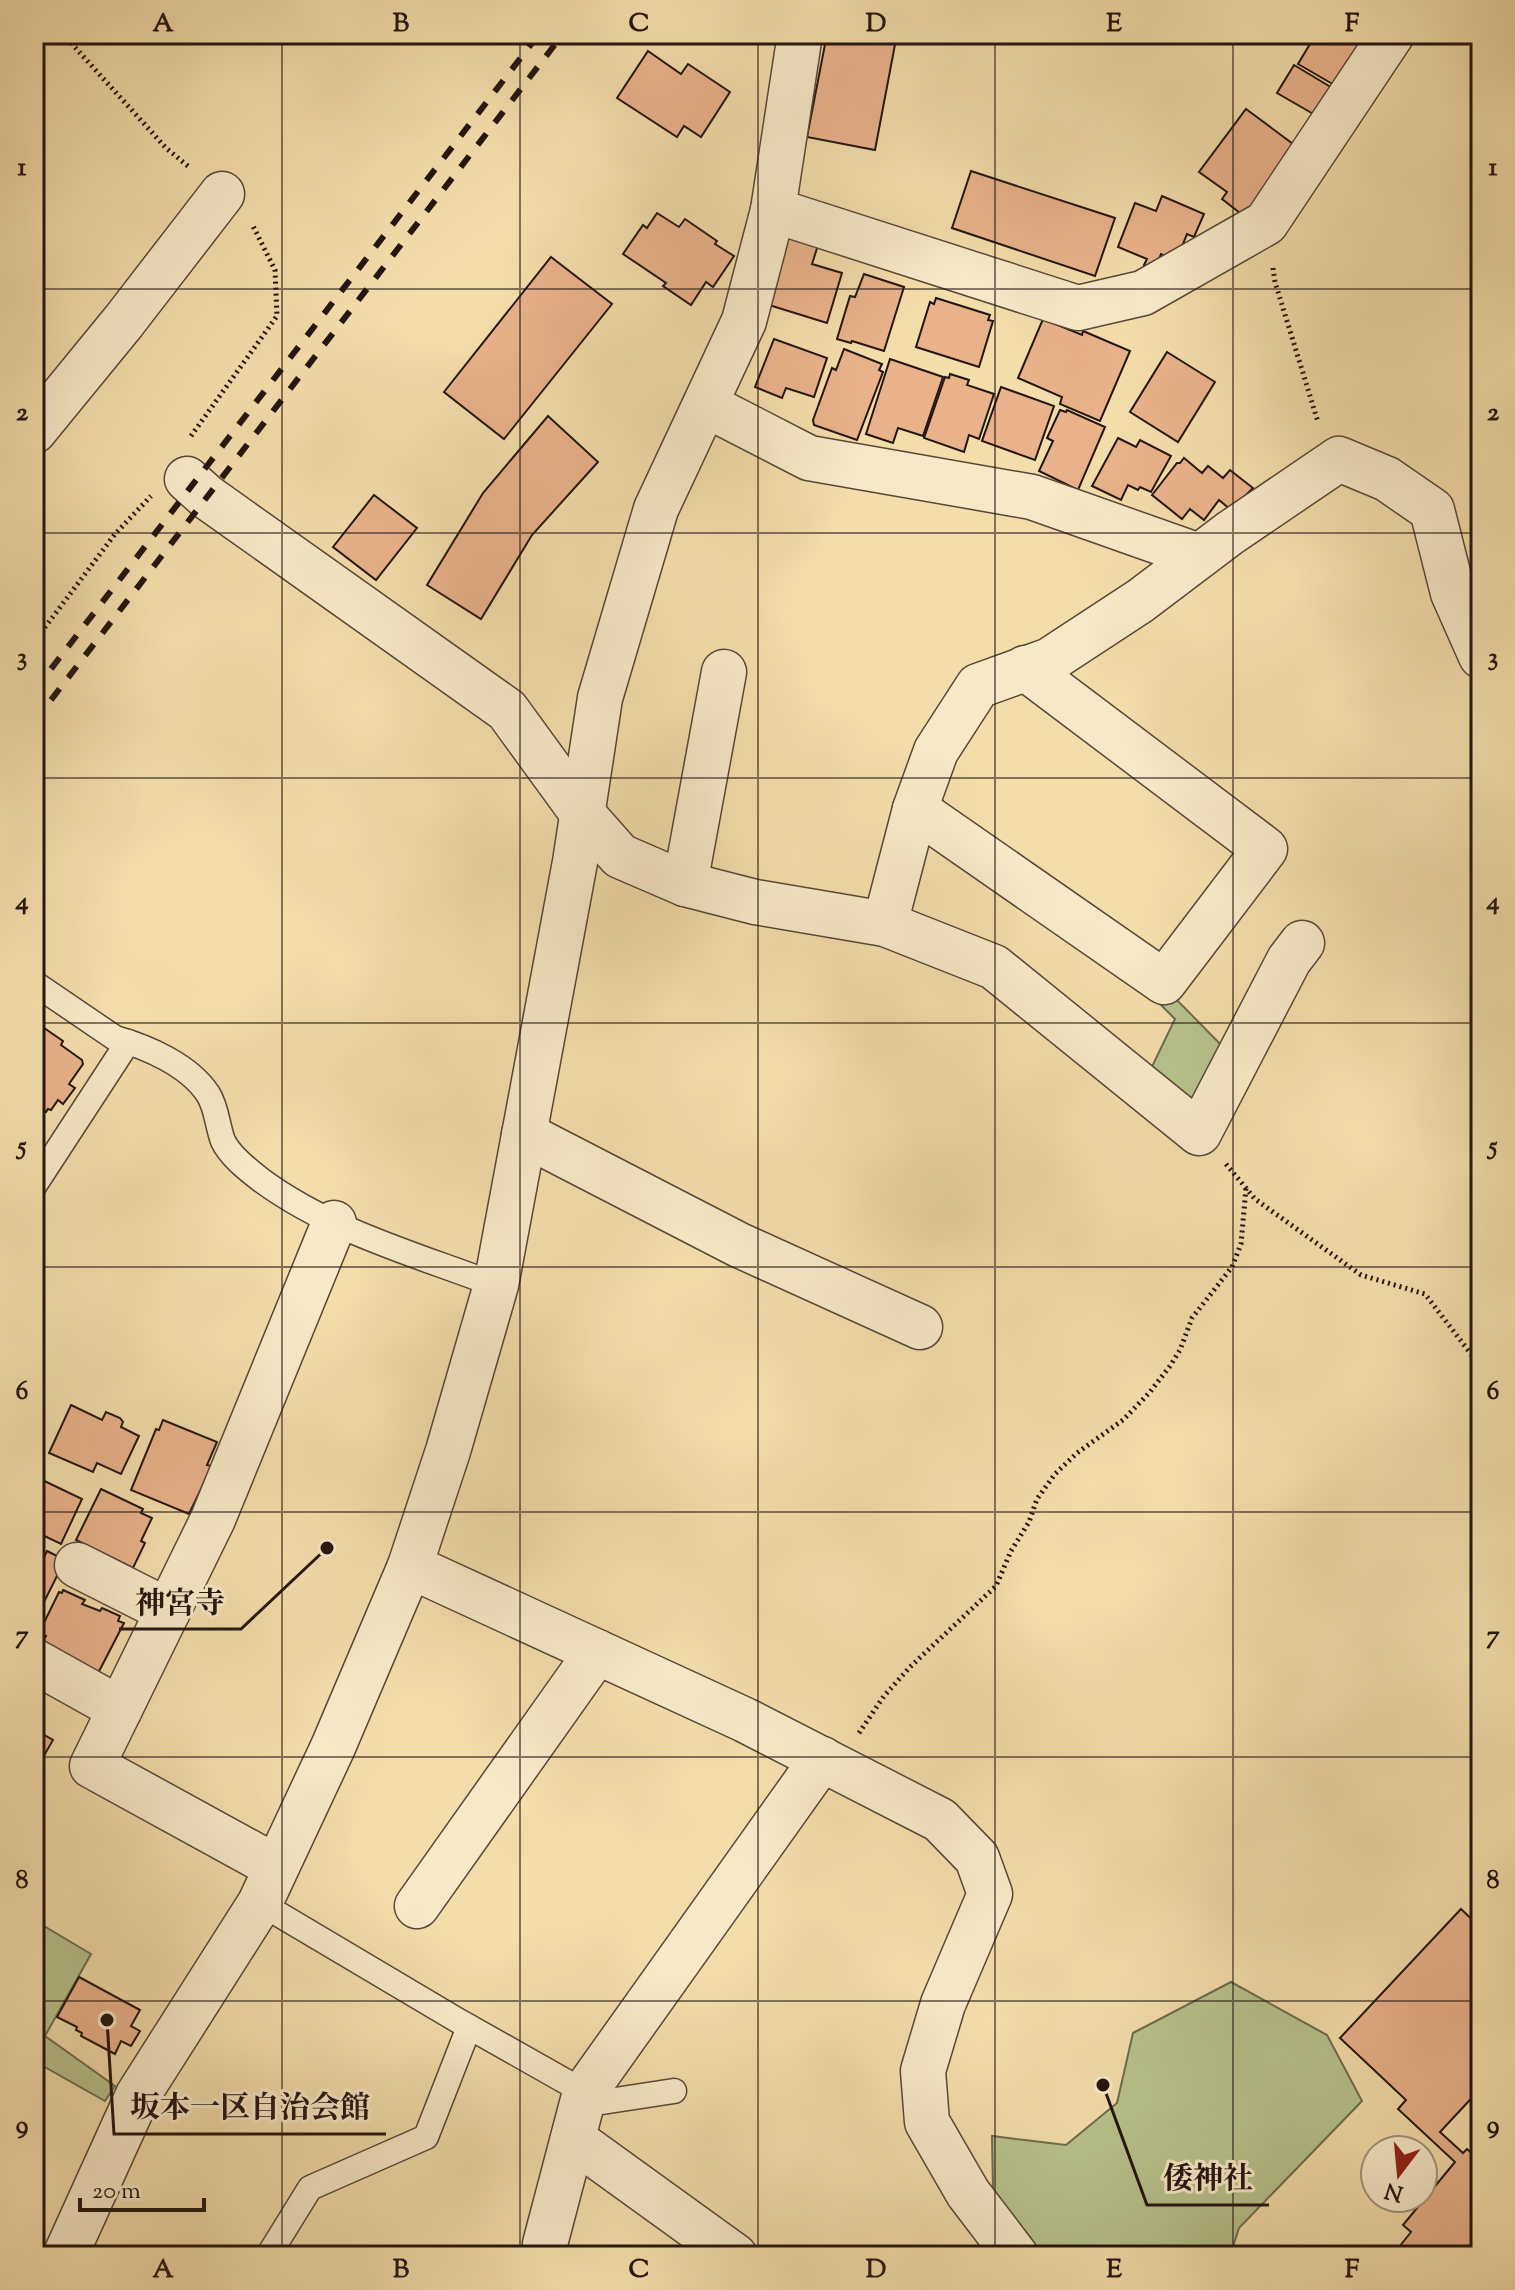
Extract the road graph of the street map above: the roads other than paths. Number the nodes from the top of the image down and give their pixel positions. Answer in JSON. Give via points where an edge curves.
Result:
{"nodes":[{"id":1,"x":800,"y":34,"type":"edge"},
{"id":2,"x":1392,"y":34,"type":"edge"},
{"id":3,"x":222,"y":194,"type":"dead end"},
{"id":4,"x":773,"y":210,"type":"junction"},
{"id":5,"x":706,"y":405,"type":"junction"},
{"id":6,"x":34,"y":431,"type":"edge"},
{"id":7,"x":187,"y":479,"type":"road end"},
{"id":8,"x":1199,"y":556,"type":"junction"},
{"id":9,"x":1481,"y":656,"type":"edge"},
{"id":10,"x":1025,"y":668,"type":"junction"},
{"id":11,"x":724,"y":672,"type":"dead end"},
{"id":12,"x":915,"y":809,"type":"junction"},
{"id":13,"x":582,"y":813,"type":"junction"},
{"id":14,"x":685,"y":884,"type":"junction"},
{"id":15,"x":885,"y":924,"type":"junction"},
{"id":16,"x":1302,"y":943,"type":"dead end"},
{"id":17,"x":34,"y":983,"type":"edge"},
{"id":18,"x":128,"y":1042,"type":"junction"},
{"id":19,"x":524,"y":1134,"type":"junction"},
{"id":20,"x":34,"y":1186,"type":"edge"},
{"id":21,"x":334,"y":1223,"type":"junction"},
{"id":22,"x":496,"y":1285,"type":"junction"},
{"id":23,"x":920,"y":1327,"type":"dead end"},
{"id":24,"x":77,"y":1565,"type":"dead end"},
{"id":25,"x":410,"y":1566,"type":"junction"},
{"id":26,"x":168,"y":1611,"type":"junction"},
{"id":27,"x":597,"y":1652,"type":"junction"},
{"id":28,"x":34,"y":1661,"type":"edge"},
{"id":29,"x":120,"y":1709,"type":"junction"},
{"id":30,"x":830,"y":1764,"type":"junction"},
{"id":31,"x":268,"y":1885,"type":"junction"},
{"id":32,"x":417,"y":1906,"type":"dead end"},
{"id":33,"x":469,"y":2027,"type":"junction"},
{"id":34,"x":674,"y":2091,"type":"dead end"},
{"id":35,"x":585,"y":2092,"type":"junction"},
{"id":36,"x":573,"y":2139,"type":"junction"},
{"id":37,"x":545,"y":2244,"type":"dead end"},
{"id":38,"x":65,"y":2256,"type":"edge"},
{"id":39,"x":268,"y":2256,"type":"edge"},
{"id":40,"x":735,"y":2256,"type":"edge"},
{"id":41,"x":1016,"y":2256,"type":"edge"}],
"edges":[{"from":1,"to":4,"type":"street"},
{"from":2,"to":4,"type":"street","via":[[1266,223],[1143,293],[1078,308]]},
{"from":3,"to":6,"type":"street"},
{"from":4,"to":5,"type":"street","via":[[744,321]]},
{"from":5,"to":8,"type":"street","via":[[809,458],[1032,497]]},
{"from":5,"to":13,"type":"street","via":[[656,509],[600,698]]},
{"from":7,"to":13,"type":"street","via":[[507,710]]},
{"from":8,"to":9,"type":"street","via":[[1339,459],[1387,479],[1432,510],[1453,593]]},
{"from":8,"to":10,"type":"street","via":[[1050,660]]},
{"from":10,"to":12,"type":"street","via":[[978,686],[936,751]]},
{"from":10,"to":12,"type":"street","via":[[1265,849],[1164,982]]},
{"from":11,"to":14,"type":"street"},
{"from":12,"to":15,"type":"street"},
{"from":13,"to":14,"type":"street","via":[[620,856]]},
{"from":13,"to":19,"type":"street"},
{"from":14,"to":15,"type":"street"},
{"from":15,"to":16,"type":"street","via":[[994,967],[1199,1133]]},
{"from":17,"to":18,"type":"lane"},
{"from":18,"to":20,"type":"lane"},
{"from":18,"to":21,"type":"lane","via":[[187,1071],[208,1094],[224,1143],[239,1161],[262,1181]]},
{"from":19,"to":22,"type":"street"},
{"from":19,"to":23,"type":"street","via":[[739,1245]]},
{"from":21,"to":22,"type":"lane"},
{"from":21,"to":26,"type":"street","via":[[213,1519]]},
{"from":22,"to":25,"type":"street"},
{"from":24,"to":26,"type":"street"},
{"from":25,"to":27,"type":"street"},
{"from":25,"to":31,"type":"street"},
{"from":26,"to":29,"type":"street"},
{"from":27,"to":30,"type":"street"},
{"from":27,"to":32,"type":"street"},
{"from":28,"to":29,"type":"street"},
{"from":29,"to":31,"type":"street","via":[[92,1766]]},
{"from":30,"to":35,"type":"street"},
{"from":30,"to":41,"type":"street","via":[[940,1820],[977,1858],[990,1894],[943,2004],[923,2071],[927,2122],[968,2193]]},
{"from":31,"to":33,"type":"lane"},
{"from":31,"to":38,"type":"street","via":[[138,2095]]},
{"from":33,"to":35,"type":"lane"},
{"from":33,"to":39,"type":"lane","via":[[426,2137],[310,2188]]},
{"from":34,"to":35,"type":"lane","via":[[602,2102]]},
{"from":35,"to":36,"type":"street"},
{"from":36,"to":37,"type":"street"},
{"from":36,"to":40,"type":"street"}]}
